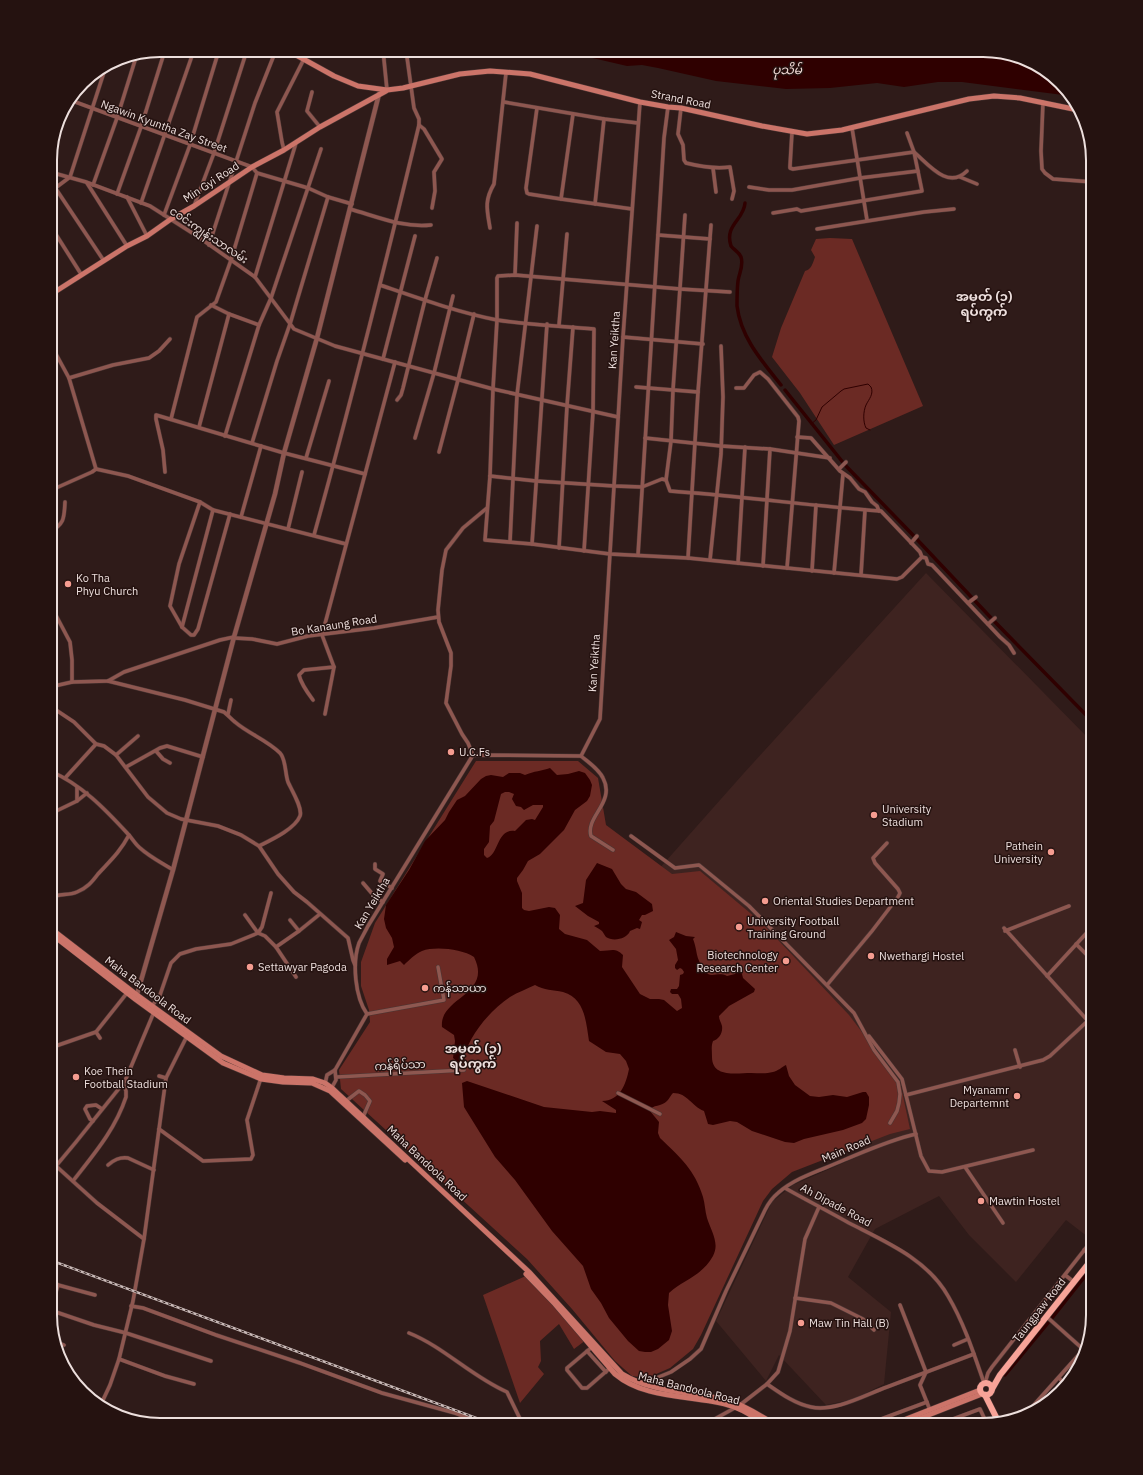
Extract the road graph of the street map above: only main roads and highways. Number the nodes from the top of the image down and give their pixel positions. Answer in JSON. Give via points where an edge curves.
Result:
{"nodes":[{"id":1,"x":299,"y":57,"type":"edge"},
{"id":2,"x":386,"y":90,"type":"junction"},
{"id":3,"x":1072,"y":109,"type":"edge"},
{"id":4,"x":57,"y":290,"type":"edge"},
{"id":5,"x":57,"y":934,"type":"edge"},
{"id":6,"x":57,"y":938,"type":"edge"},
{"id":7,"x":136,"y":997,"type":"junction"},
{"id":8,"x":331,"y":1090,"type":"junction"},
{"id":9,"x":1086,"y":1266,"type":"edge"},
{"id":10,"x":1000,"y":1375,"type":"junction"},
{"id":11,"x":985,"y":1383,"type":"junction"},
{"id":12,"x":986,"y":1392,"type":"junction"},
{"id":13,"x":738,"y":1406,"type":"junction"},
{"id":14,"x":997,"y":1417,"type":"edge"},
{"id":15,"x":757,"y":1418,"type":"edge"},
{"id":16,"x":762,"y":1418,"type":"edge"},
{"id":17,"x":918,"y":1418,"type":"edge"},
{"id":18,"x":921,"y":1418,"type":"edge"}],
"edges":[{"from":1,"to":2,"type":"main road","name":"Strand Road","via":[[358,86]]},
{"from":2,"to":3,"type":"main road","name":"Strand Road","via":[[460,74],[490,71],[530,74],[640,102],[807,134],[852,128],[969,99],[994,96],[1020,98]]},
{"from":2,"to":4,"type":"main road","name":"Min Gyi Road","via":[[252,167],[147,236],[126,246]]},
{"from":5,"to":7,"type":"main road","name":"Maha Bandoola Road"},
{"from":6,"to":7,"type":"main road","name":"Maha Bandoola Road","via":[[127,993]]},
{"from":7,"to":8,"type":"main road","name":"Maha Bandoola Road","via":[[221,1056],[262,1077],[313,1079]]},
{"from":8,"to":13,"type":"main road","name":"Maha Bandoola Road","via":[[346,1101],[542,1284],[627,1377],[643,1384],[727,1400]]},
{"from":8,"to":13,"type":"main road","name":"Maha Bandoola Road","via":[[527,1275],[555,1304],[608,1370],[649,1390]]},
{"from":9,"to":10,"type":"highway","name":"Taungpaw Road"},
{"from":10,"to":11,"type":"highway","name":"Taungpaw Road"},
{"from":10,"to":12,"type":"highway","name":"Taungpaw Road"},
{"from":11,"to":12,"type":"highway","via":[[990,1386]]},
{"from":11,"to":12,"type":"highway","via":[[980,1387]]},
{"from":12,"to":14,"type":"highway"},
{"from":12,"to":17,"type":"main road","via":[[930,1410]]},
{"from":12,"to":18,"type":"main road"},
{"from":13,"to":15,"type":"main road","name":"Maha Bandoola Road"},
{"from":13,"to":16,"type":"main road","name":"Maha Bandoola Road"}]}
